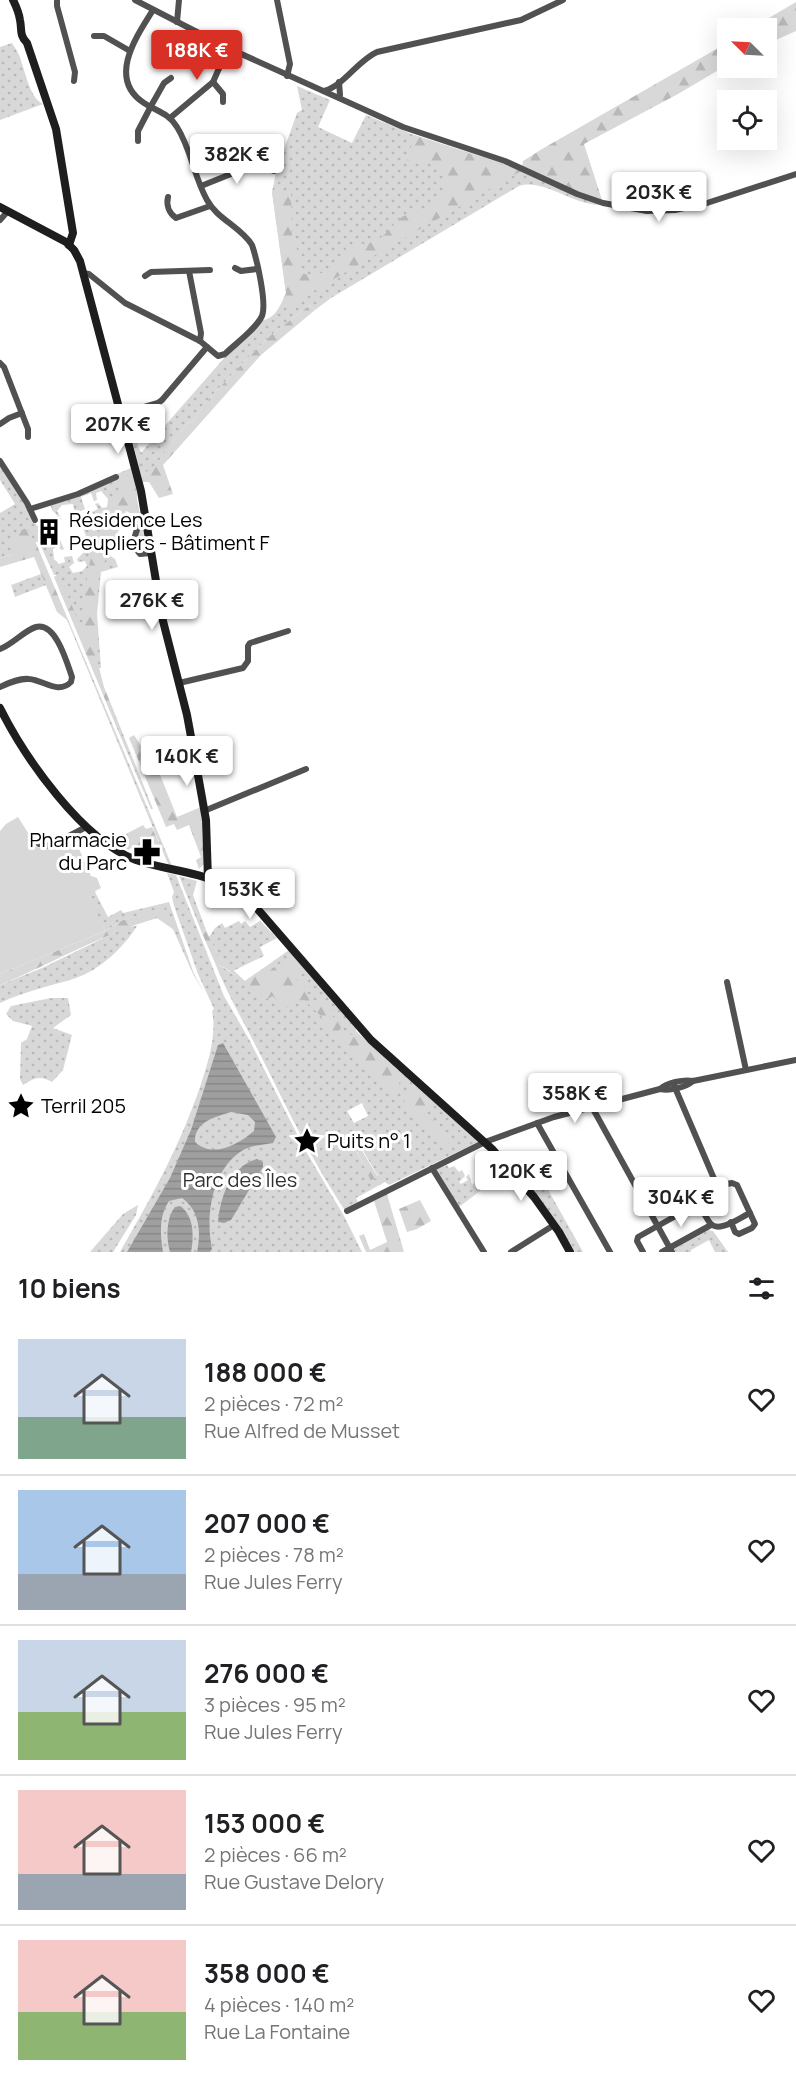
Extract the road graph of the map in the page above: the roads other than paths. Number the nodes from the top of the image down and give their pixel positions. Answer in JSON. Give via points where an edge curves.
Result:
{"nodes":[{"id":1,"x":14,"y":0,"type":"edge"},
{"id":2,"x":57,"y":0,"type":"edge"},
{"id":3,"x":135,"y":0,"type":"edge"},
{"id":4,"x":179,"y":0,"type":"edge"},
{"id":5,"x":277,"y":0,"type":"edge"},
{"id":6,"x":562,"y":0,"type":"edge"},
{"id":7,"x":153,"y":9,"type":"junction"},
{"id":8,"x":177,"y":22,"type":"junction"},
{"id":9,"x":94,"y":36,"type":"dead end"},
{"id":10,"x":228,"y":48,"type":"junction"},
{"id":11,"x":130,"y":51,"type":"junction"},
{"id":12,"x":287,"y":76,"type":"junction"},
{"id":13,"x":171,"y":78,"type":"dead end"},
{"id":14,"x":74,"y":81,"type":"dead end"},
{"id":15,"x":213,"y":82,"type":"junction"},
{"id":16,"x":339,"y":82,"type":"junction"},
{"id":17,"x":327,"y":90,"type":"junction"},
{"id":18,"x":342,"y":98,"type":"junction"},
{"id":19,"x":223,"y":102,"type":"dead end"},
{"id":20,"x":151,"y":106,"type":"junction"},
{"id":21,"x":170,"y":118,"type":"junction"},
{"id":22,"x":138,"y":141,"type":"dead end"},
{"id":23,"x":274,"y":171,"type":"dead end"},
{"id":24,"x":796,"y":174,"type":"edge"},
{"id":25,"x":201,"y":186,"type":"junction"},
{"id":26,"x":168,"y":197,"type":"dead end"},
{"id":27,"x":210,"y":206,"type":"junction"},
{"id":28,"x":4,"y":209,"type":"edge"},
{"id":29,"x":0,"y":220,"type":"edge"},
{"id":30,"x":69,"y":245,"type":"junction"},
{"id":31,"x":235,"y":268,"type":"dead end"},
{"id":32,"x":257,"y":269,"type":"junction"},
{"id":33,"x":210,"y":270,"type":"dead end"},
{"id":34,"x":189,"y":271,"type":"junction"},
{"id":35,"x":83,"y":273,"type":"junction"},
{"id":36,"x":145,"y":276,"type":"dead end"},
{"id":37,"x":200,"y":341,"type":"junction"},
{"id":38,"x":207,"y":347,"type":"junction"},
{"id":39,"x":0,"y":363,"type":"edge"},
{"id":40,"x":22,"y":413,"type":"junction"},
{"id":41,"x":120,"y":414,"type":"junction"},
{"id":42,"x":0,"y":424,"type":"edge"},
{"id":43,"x":28,"y":437,"type":"dead end"},
{"id":44,"x":0,"y":461,"type":"edge"},
{"id":45,"x":117,"y":477,"type":"dead end"},
{"id":46,"x":30,"y":509,"type":"junction"},
{"id":47,"x":35,"y":520,"type":"dead end"},
{"id":48,"x":138,"y":527,"type":"dead end"},
{"id":49,"x":151,"y":553,"type":"junction"},
{"id":50,"x":288,"y":631,"type":"dead end"},
{"id":51,"x":0,"y":649,"type":"edge"},
{"id":52,"x":179,"y":683,"type":"junction"},
{"id":53,"x":0,"y":687,"type":"edge"},
{"id":54,"x":0,"y":708,"type":"edge"},
{"id":55,"x":306,"y":770,"type":"dead end"},
{"id":56,"x":204,"y":811,"type":"junction"},
{"id":57,"x":86,"y":827,"type":"junction"},
{"id":58,"x":33,"y":836,"type":"dead end"},
{"id":59,"x":208,"y":879,"type":"junction"},
{"id":60,"x":727,"y":982,"type":"dead end"},
{"id":61,"x":796,"y":1060,"type":"edge"},
{"id":62,"x":746,"y":1070,"type":"junction"},
{"id":63,"x":674,"y":1086,"type":"junction"},
{"id":64,"x":592,"y":1107,"type":"junction"},
{"id":65,"x":537,"y":1123,"type":"junction"},
{"id":66,"x":485,"y":1142,"type":"junction"},
{"id":67,"x":432,"y":1168,"type":"junction"},
{"id":68,"x":347,"y":1211,"type":"dead end"},
{"id":69,"x":750,"y":1213,"type":"junction"},
{"id":70,"x":731,"y":1222,"type":"junction"},
{"id":71,"x":554,"y":1225,"type":"junction"},
{"id":72,"x":711,"y":1225,"type":"junction"},
{"id":73,"x":658,"y":1226,"type":"junction"},
{"id":74,"x":671,"y":1250,"type":"edge"},
{"id":75,"x":484,"y":1252,"type":"edge"},
{"id":76,"x":512,"y":1252,"type":"edge"},
{"id":77,"x":570,"y":1252,"type":"edge"},
{"id":78,"x":610,"y":1252,"type":"edge"},
{"id":79,"x":643,"y":1252,"type":"edge"},
{"id":80,"x":662,"y":1252,"type":"edge"}],
"edges":[{"from":1,"to":30,"type":"street","via":[[22,38],[56,129],[73,233]]},
{"from":2,"to":14,"type":"street"},
{"from":3,"to":7,"type":"street"},
{"from":4,"to":8,"type":"street"},
{"from":5,"to":12,"type":"street","via":[[290,64]]},
{"from":6,"to":16,"type":"street","via":[[521,20],[377,52]]},
{"from":7,"to":8,"type":"street"},
{"from":7,"to":11,"type":"street"},
{"from":8,"to":10,"type":"street"},
{"from":9,"to":11,"type":"street","via":[[104,36]]},
{"from":10,"to":12,"type":"street"},
{"from":10,"to":15,"type":"street"},
{"from":11,"to":20,"type":"street","via":[[125,77],[136,97]]},
{"from":12,"to":17,"type":"street"},
{"from":13,"to":20,"type":"street"},
{"from":15,"to":19,"type":"street","via":[[223,94]]},
{"from":15,"to":21,"type":"street"},
{"from":16,"to":17,"type":"street"},
{"from":16,"to":18,"type":"street"},
{"from":17,"to":18,"type":"street"},
{"from":18,"to":24,"type":"street","via":[[430,137],[506,160],[577,194],[648,211],[707,203]]},
{"from":20,"to":21,"type":"street"},
{"from":20,"to":22,"type":"street","via":[[138,131]]},
{"from":21,"to":25,"type":"street","via":[[183,139]]},
{"from":23,"to":25,"type":"street","via":[[251,166]]},
{"from":25,"to":27,"type":"street"},
{"from":26,"to":27,"type":"street","via":[[169,209],[176,218]]},
{"from":27,"to":32,"type":"street","via":[[248,238]]},
{"from":28,"to":29,"type":"street"},
{"from":28,"to":30,"type":"street"},
{"from":30,"to":35,"type":"street"},
{"from":31,"to":32,"type":"street"},
{"from":32,"to":38,"type":"street","via":[[264,309],[260,319],[222,356]]},
{"from":33,"to":34,"type":"street"},
{"from":34,"to":36,"type":"street","via":[[152,272]]},
{"from":34,"to":37,"type":"street"},
{"from":35,"to":37,"type":"street","via":[[138,310]]},
{"from":35,"to":41,"type":"street"},
{"from":37,"to":38,"type":"street"},
{"from":38,"to":41,"type":"street","via":[[162,400]]},
{"from":39,"to":40,"type":"street"},
{"from":40,"to":42,"type":"street"},
{"from":40,"to":43,"type":"street"},
{"from":41,"to":49,"type":"street","via":[[136,469]]},
{"from":44,"to":46,"type":"street"},
{"from":45,"to":46,"type":"street"},
{"from":46,"to":47,"type":"street"},
{"from":48,"to":49,"type":"street","via":[[134,546],[140,554]]},
{"from":49,"to":52,"type":"street"},
{"from":50,"to":52,"type":"street","via":[[250,643],[249,661],[243,668]]},
{"from":51,"to":53,"type":"street","via":[[43,627],[56,637],[72,677],[65,687],[26,679]]},
{"from":52,"to":56,"type":"street"},
{"from":54,"to":57,"type":"street","via":[[32,763]]},
{"from":55,"to":56,"type":"street"},
{"from":56,"to":59,"type":"street"},
{"from":57,"to":58,"type":"street","via":[[50,846],[39,844]]},
{"from":57,"to":59,"type":"street","via":[[133,858]]},
{"from":59,"to":66,"type":"street","via":[[255,906],[371,1040]]},
{"from":60,"to":62,"type":"street"},
{"from":61,"to":62,"type":"street"},
{"from":62,"to":63,"type":"street"},
{"from":63,"to":64,"type":"street"},
{"from":63,"to":69,"type":"street","via":[[715,1181],[737,1185]]},
{"from":64,"to":65,"type":"street"},
{"from":64,"to":73,"type":"street"},
{"from":65,"to":66,"type":"street"},
{"from":65,"to":78,"type":"street"},
{"from":66,"to":67,"type":"street"},
{"from":66,"to":71,"type":"street"},
{"from":67,"to":68,"type":"street"},
{"from":67,"to":75,"type":"street"},
{"from":69,"to":70,"type":"street"},
{"from":69,"to":70,"type":"street","via":[[755,1224],[752,1228],[735,1232]]},
{"from":70,"to":72,"type":"street","via":[[719,1227]]},
{"from":71,"to":76,"type":"street"},
{"from":71,"to":77,"type":"street"},
{"from":72,"to":73,"type":"street","via":[[698,1204]]},
{"from":72,"to":74,"type":"street"},
{"from":73,"to":74,"type":"street"},
{"from":73,"to":79,"type":"street","via":[[637,1239]]},
{"from":74,"to":80,"type":"street"}]}
